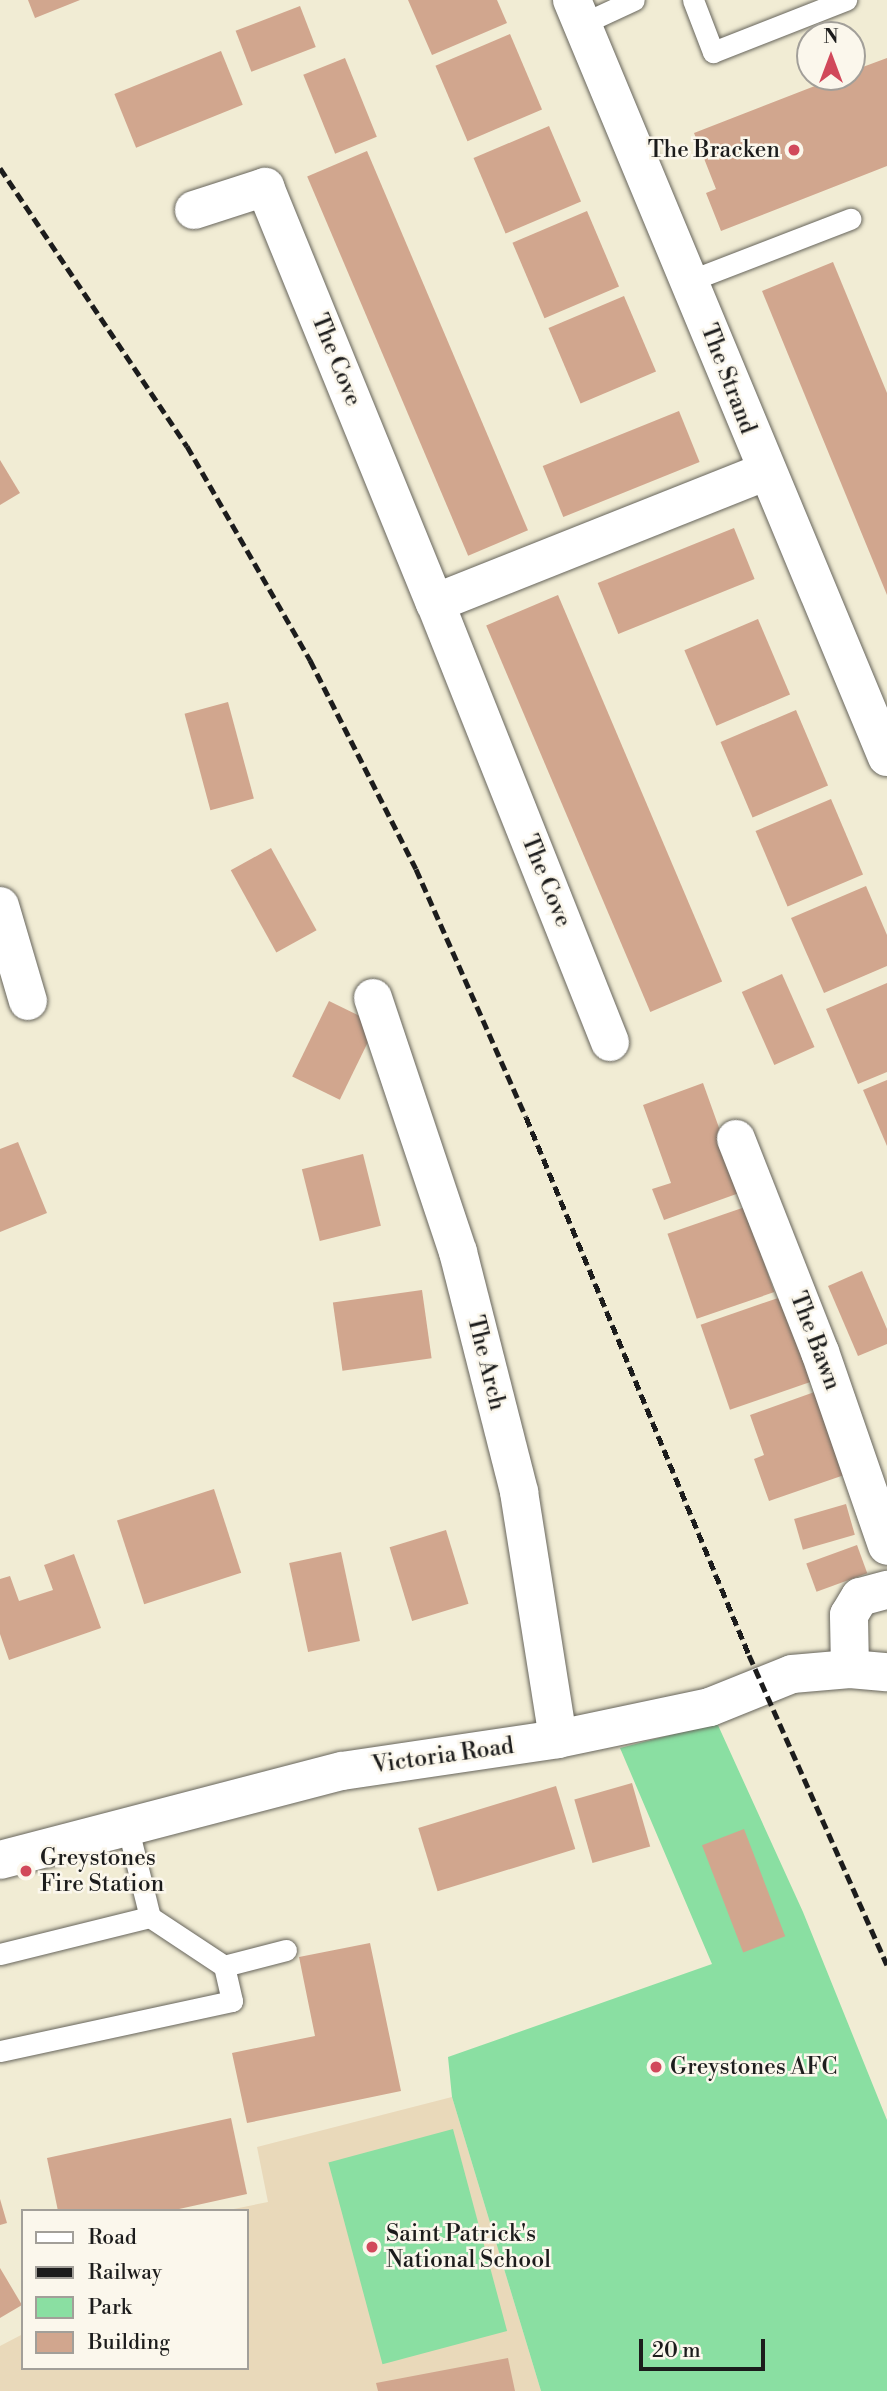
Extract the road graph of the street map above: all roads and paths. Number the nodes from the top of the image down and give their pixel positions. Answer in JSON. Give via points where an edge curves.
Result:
{"nodes":[{"id":1,"x":634,"y":0,"type":"edge"},
{"id":2,"x":693,"y":0,"type":"edge"},
{"id":3,"x":846,"y":0,"type":"edge"},
{"id":4,"x":817,"y":5,"type":"edge"},
{"id":5,"x":577,"y":12,"type":"edge"},
{"id":6,"x":194,"y":210,"type":"dead end"},
{"id":7,"x":850,"y":219,"type":"dead end"},
{"id":8,"x":689,"y":281,"type":"junction"},
{"id":9,"x":764,"y":472,"type":"junction"},
{"id":10,"x":435,"y":603,"type":"junction"},
{"id":11,"x":887,"y":757,"type":"edge"},
{"id":12,"x":0,"y":906,"type":"edge"},
{"id":13,"x":373,"y":998,"type":"dead end"},
{"id":14,"x":28,"y":1001,"type":"dead end"},
{"id":15,"x":610,"y":1042,"type":"dead end"},
{"id":16,"x":736,"y":1139,"type":"dead end"},
{"id":17,"x":887,"y":1546,"type":"edge"},
{"id":18,"x":887,"y":1590,"type":"edge"},
{"id":19,"x":850,"y":1669,"type":"junction"},
{"id":20,"x":887,"y":1672,"type":"edge"},
{"id":21,"x":558,"y":1739,"type":"junction"},
{"id":22,"x":127,"y":1825,"type":"junction"},
{"id":23,"x":0,"y":1860,"type":"edge"},
{"id":24,"x":150,"y":1917,"type":"junction"},
{"id":25,"x":286,"y":1950,"type":"dead end"},
{"id":26,"x":0,"y":1954,"type":"edge"},
{"id":27,"x":224,"y":1966,"type":"junction"},
{"id":28,"x":0,"y":2051,"type":"edge"}],
"edges":[{"from":1,"to":5,"type":"lane"},
{"from":2,"to":4,"type":"lane","via":[[713,52]]},
{"from":3,"to":4,"type":"lane"},
{"from":5,"to":8,"type":"street","name":"The Strand"},
{"from":6,"to":10,"type":"street","name":"The Cove","via":[[264,187]]},
{"from":7,"to":8,"type":"lane"},
{"from":8,"to":9,"type":"street","name":"The Strand"},
{"from":9,"to":10,"type":"street"},
{"from":9,"to":11,"type":"street","name":"The Strand"},
{"from":10,"to":15,"type":"street","name":"The Cove"},
{"from":12,"to":14,"type":"street"},
{"from":13,"to":21,"type":"street","name":"The Arch","via":[[458,1252],[516,1479]]},
{"from":16,"to":17,"type":"street","name":"The Bawn","via":[[820,1352]]},
{"from":18,"to":19,"type":"street","via":[[860,1597],[849,1615]]},
{"from":19,"to":20,"type":"street","name":"Victoria Road"},
{"from":19,"to":21,"type":"street","name":"Victoria Road","via":[[792,1674],[710,1707]]},
{"from":21,"to":22,"type":"street","name":"Victoria Road","via":[[342,1771]]},
{"from":22,"to":23,"type":"street","name":"Victoria Road"},
{"from":22,"to":24,"type":"lane"},
{"from":24,"to":26,"type":"lane"},
{"from":24,"to":27,"type":"lane"},
{"from":25,"to":27,"type":"lane"},
{"from":27,"to":28,"type":"lane","via":[[232,2001]]}]}
